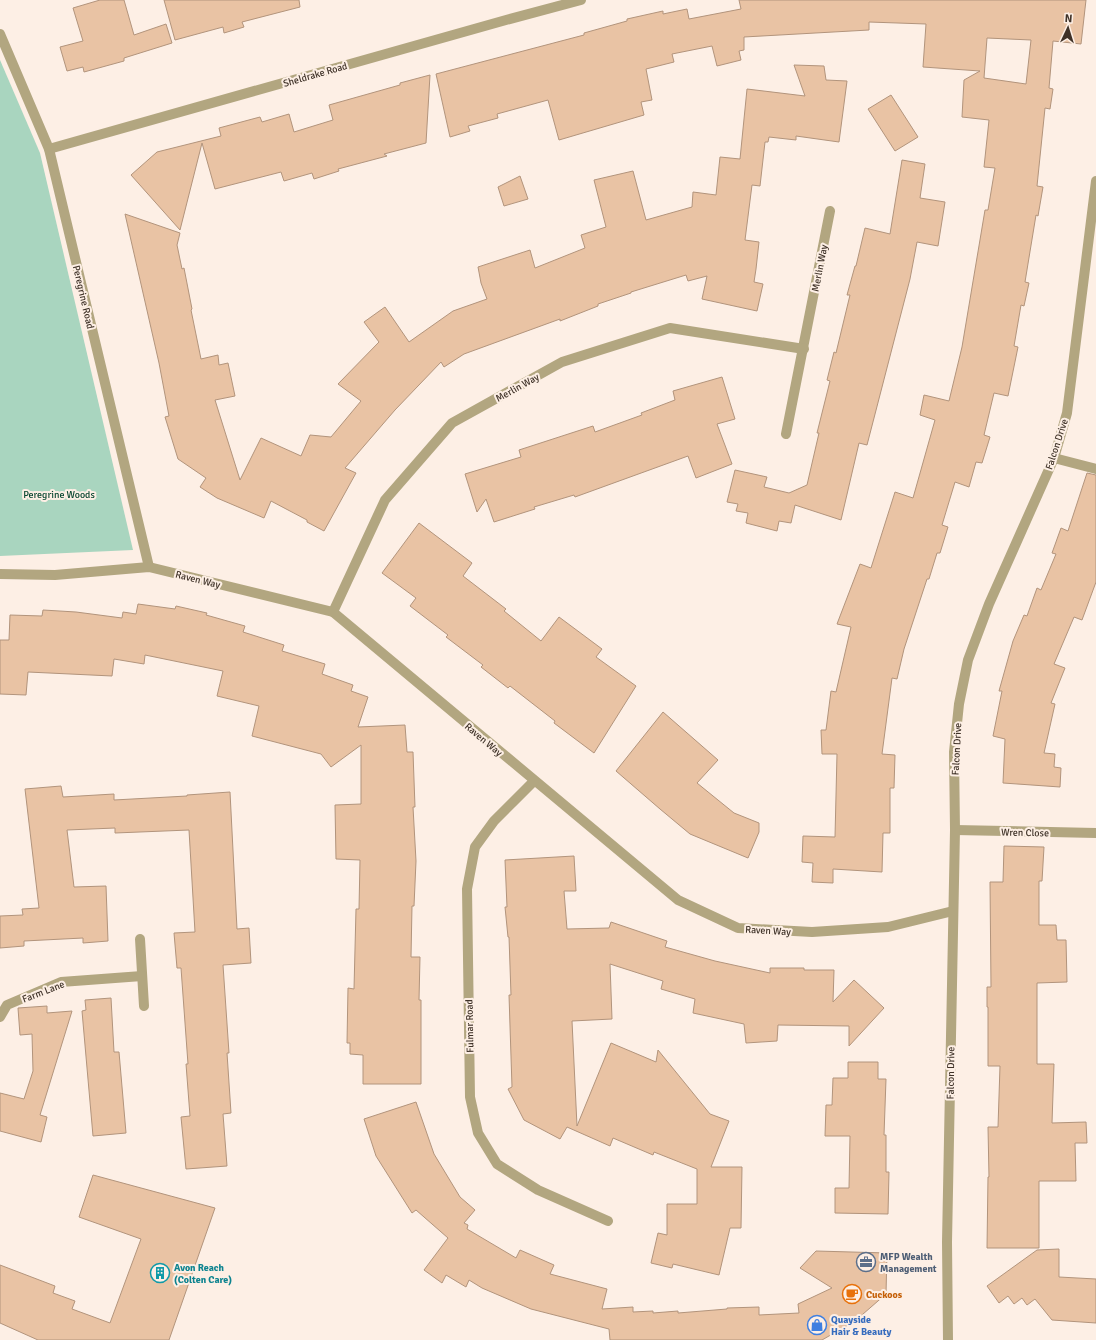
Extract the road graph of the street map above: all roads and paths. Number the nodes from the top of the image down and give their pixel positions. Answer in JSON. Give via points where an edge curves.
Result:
{"nodes":[{"id":1,"x":581,"y":0,"type":"edge"},
{"id":2,"x":0,"y":34,"type":"edge"},
{"id":3,"x":49,"y":149,"type":"junction"},
{"id":4,"x":1096,"y":181,"type":"edge"},
{"id":5,"x":830,"y":211,"type":"dead end"},
{"id":6,"x":804,"y":348,"type":"junction"},
{"id":7,"x":786,"y":434,"type":"dead end"},
{"id":8,"x":1054,"y":458,"type":"junction"},
{"id":9,"x":1096,"y":469,"type":"edge"},
{"id":10,"x":149,"y":567,"type":"junction"},
{"id":11,"x":0,"y":574,"type":"edge"},
{"id":12,"x":333,"y":612,"type":"junction"},
{"id":13,"x":534,"y":781,"type":"junction"},
{"id":14,"x":955,"y":830,"type":"junction"},
{"id":15,"x":1096,"y":833,"type":"edge"},
{"id":16,"x":953,"y":911,"type":"junction"},
{"id":17,"x":140,"y":939,"type":"dead end"},
{"id":18,"x":142,"y":976,"type":"junction"},
{"id":19,"x":144,"y":1006,"type":"dead end"},
{"id":20,"x":0,"y":1017,"type":"edge"},
{"id":21,"x":608,"y":1221,"type":"dead end"},
{"id":22,"x":948,"y":1340,"type":"edge"}],
"edges":[{"from":1,"to":3,"type":"street","name":"Sheldrake Road"},
{"from":2,"to":3,"type":"street","name":"Peregrine Road"},
{"from":3,"to":10,"type":"street","name":"Peregrine Road"},
{"from":4,"to":8,"type":"street","name":"Falcon Drive","via":[[1067,413]]},
{"from":5,"to":6,"type":"street","name":"Merlin Way"},
{"from":6,"to":7,"type":"street","name":"Merlin Way"},
{"from":6,"to":12,"type":"street","name":"Merlin Way","via":[[670,328],[562,362],[452,423],[385,500]]},
{"from":8,"to":9,"type":"street"},
{"from":8,"to":14,"type":"street","name":"Falcon Drive","via":[[989,604],[968,660],[959,704],[954,752]]},
{"from":10,"to":11,"type":"street","name":"Raven Way","via":[[55,575]]},
{"from":10,"to":12,"type":"street","name":"Raven Way"},
{"from":12,"to":13,"type":"street","name":"Raven Way"},
{"from":13,"to":16,"type":"street","name":"Raven Way","via":[[678,900],[738,928],[812,932],[888,927]]},
{"from":13,"to":21,"type":"street","name":"Fulmar Road","via":[[494,821],[475,847],[466,889],[470,1097],[478,1133],[497,1164],[538,1190]]},
{"from":14,"to":15,"type":"street","name":"Wren Close"},
{"from":14,"to":16,"type":"street","name":"Falcon Drive"},
{"from":16,"to":22,"type":"street","name":"Falcon Drive","via":[[947,1242]]},
{"from":17,"to":18,"type":"street"},
{"from":18,"to":19,"type":"street"},
{"from":18,"to":20,"type":"street","name":"Farm Lane","via":[[61,982],[7,1005]]}]}
